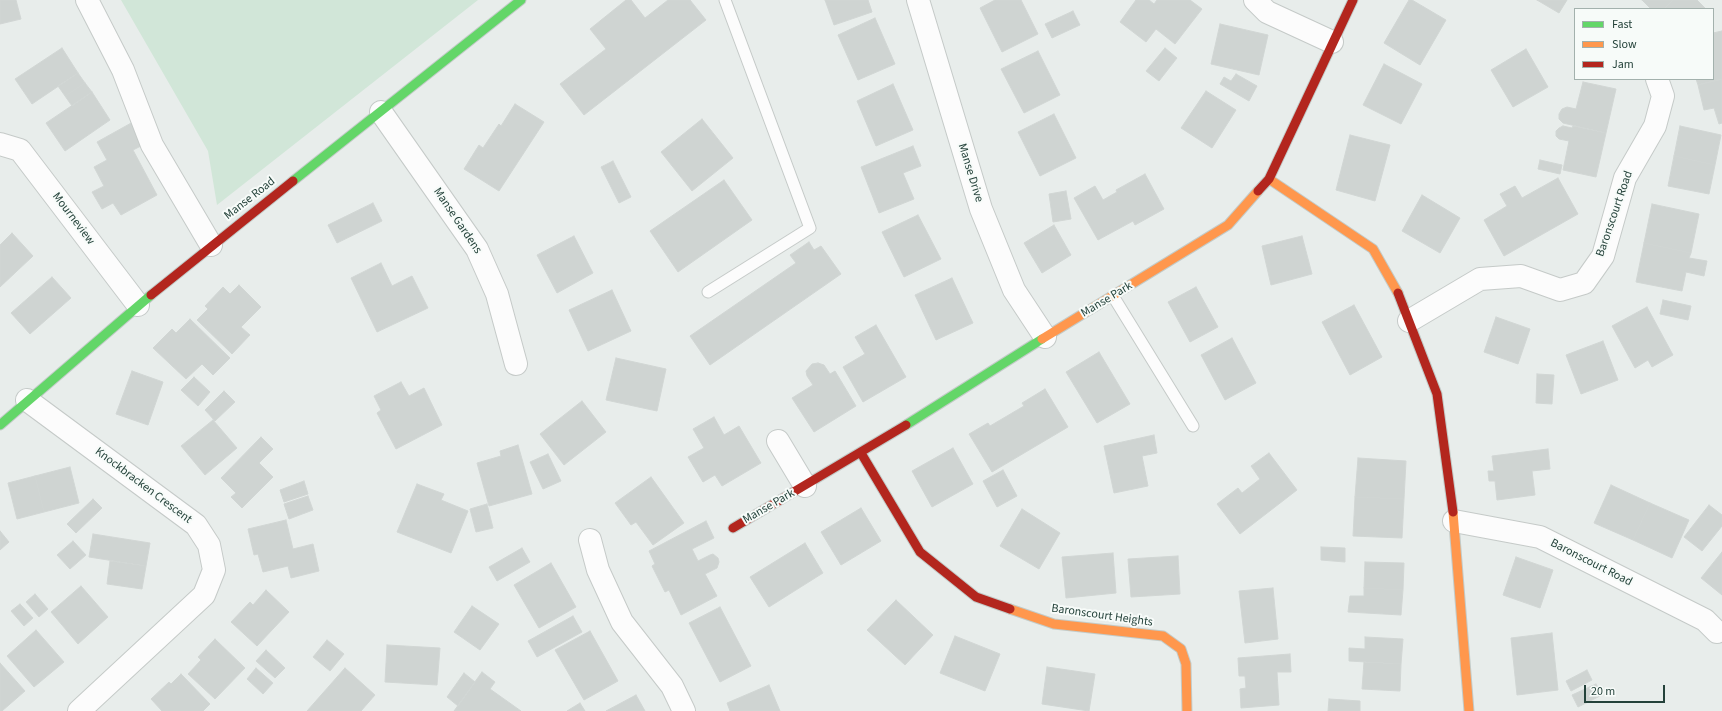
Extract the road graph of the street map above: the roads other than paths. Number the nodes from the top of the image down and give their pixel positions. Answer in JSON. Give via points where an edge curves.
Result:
{"nodes":[{"id":1,"x":87,"y":0,"type":"edge"},
{"id":2,"x":521,"y":0,"type":"edge"},
{"id":3,"x":724,"y":0,"type":"edge"},
{"id":4,"x":918,"y":0,"type":"edge"},
{"id":5,"x":1255,"y":0,"type":"edge"},
{"id":6,"x":1353,"y":0,"type":"edge"},
{"id":7,"x":1332,"y":42,"type":"junction"},
{"id":8,"x":1657,"y":80,"type":"edge"},
{"id":9,"x":381,"y":112,"type":"junction"},
{"id":10,"x":0,"y":144,"type":"edge"},
{"id":11,"x":1269,"y":179,"type":"junction"},
{"id":12,"x":211,"y":245,"type":"junction"},
{"id":13,"x":708,"y":292,"type":"dead end"},
{"id":14,"x":1113,"y":296,"type":"junction"},
{"id":15,"x":138,"y":305,"type":"junction"},
{"id":16,"x":1409,"y":322,"type":"junction"},
{"id":17,"x":1045,"y":337,"type":"junction"},
{"id":18,"x":516,"y":364,"type":"dead end"},
{"id":19,"x":27,"y":400,"type":"junction"},
{"id":20,"x":0,"y":425,"type":"edge"},
{"id":21,"x":1193,"y":426,"type":"dead end"},
{"id":22,"x":778,"y":441,"type":"dead end"},
{"id":23,"x":860,"y":453,"type":"junction"},
{"id":24,"x":805,"y":486,"type":"junction"},
{"id":25,"x":1454,"y":521,"type":"junction"},
{"id":26,"x":733,"y":528,"type":"dead end"},
{"id":27,"x":590,"y":540,"type":"dead end"},
{"id":28,"x":1718,"y":632,"type":"dead end"},
{"id":29,"x":78,"y":711,"type":"edge"},
{"id":30,"x":684,"y":711,"type":"edge"},
{"id":31,"x":1187,"y":711,"type":"edge"},
{"id":32,"x":1469,"y":711,"type":"edge"}],
"edges":[{"from":1,"to":12,"type":"street","via":[[123,70],[152,144]]},
{"from":2,"to":9,"type":"street","name":"Manse Road"},
{"from":3,"to":13,"type":"lane","via":[[810,228]]},
{"from":4,"to":17,"type":"street","name":"Manse Drive","via":[[981,209],[1014,290]]},
{"from":5,"to":7,"type":"street","via":[[1267,12]]},
{"from":6,"to":7,"type":"street","name":"Manse Park"},
{"from":7,"to":11,"type":"street","name":"Manse Park"},
{"from":8,"to":16,"type":"street","name":"Baronscourt Road","via":[[1663,96],[1655,126],[1625,178],[1603,256],[1584,283],[1560,290],[1521,276],[1480,279]]},
{"from":9,"to":12,"type":"street","name":"Manse Road"},
{"from":9,"to":18,"type":"street","name":"Manse Gardens","via":[[477,249],[497,294]]},
{"from":10,"to":15,"type":"street","name":"Mourneview","via":[[20,150]]},
{"from":11,"to":14,"type":"street","name":"Manse Park","via":[[1228,225]]},
{"from":11,"to":16,"type":"street","via":[[1373,249],[1400,297]]},
{"from":12,"to":15,"type":"street","name":"Manse Road"},
{"from":14,"to":17,"type":"street","name":"Manse Park"},
{"from":14,"to":21,"type":"lane"},
{"from":15,"to":19,"type":"street","name":"Manse Road"},
{"from":16,"to":25,"type":"street","via":[[1437,394]]},
{"from":17,"to":23,"type":"street","name":"Manse Park"},
{"from":19,"to":20,"type":"street","name":"Manse Road"},
{"from":19,"to":29,"type":"street","name":"Knockbracken Crescent","via":[[196,525],[210,545],[214,570],[204,595]]},
{"from":22,"to":24,"type":"street","name":"Manse Park"},
{"from":23,"to":24,"type":"street","name":"Manse Park"},
{"from":23,"to":31,"type":"street","name":"Baronscourt Heights","via":[[920,552],[976,597],[1054,624],[1163,636],[1181,649],[1186,664]]},
{"from":24,"to":26,"type":"street","name":"Manse Park"},
{"from":25,"to":28,"type":"street","name":"Baronscourt Road","via":[[1540,537],[1705,620]]},
{"from":25,"to":32,"type":"street"},
{"from":27,"to":30,"type":"street","via":[[598,570],[622,622],[672,686]]}]}
